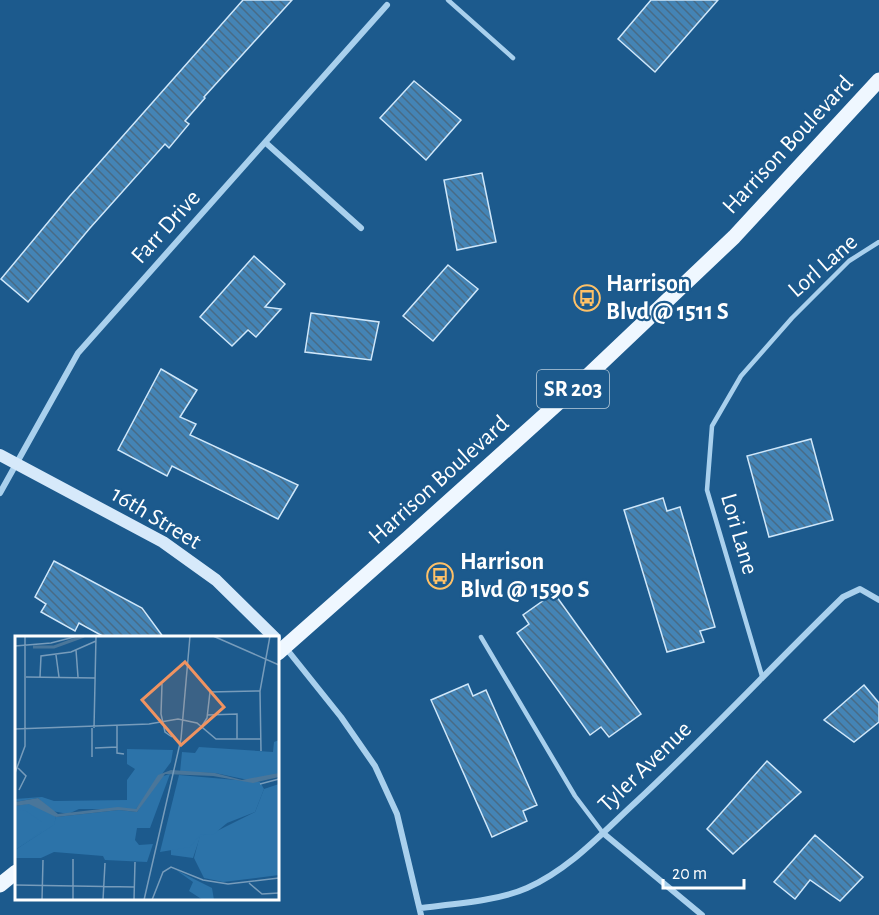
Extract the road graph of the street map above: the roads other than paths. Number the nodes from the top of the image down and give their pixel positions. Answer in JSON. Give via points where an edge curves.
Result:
{"nodes":[{"id":1,"x":448,"y":0,"type":"edge"},
{"id":2,"x":387,"y":5,"type":"dead end"},
{"id":3,"x":513,"y":58,"type":"dead end"},
{"id":4,"x":879,"y":80,"type":"edge"},
{"id":5,"x":266,"y":143,"type":"junction"},
{"id":6,"x":361,"y":228,"type":"dead end"},
{"id":7,"x":879,"y":242,"type":"edge"},
{"id":8,"x":792,"y":318,"type":"joint"},
{"id":9,"x":0,"y":455,"type":"edge"},
{"id":10,"x":16,"y":463,"type":"junction"},
{"id":11,"x":0,"y":493,"type":"edge"},
{"id":12,"x":879,"y":600,"type":"edge"},
{"id":13,"x":271,"y":636,"type":"edge"},
{"id":14,"x":481,"y":637,"type":"dead end"},
{"id":15,"x":279,"y":644,"type":"edge"},
{"id":16,"x":762,"y":676,"type":"junction"},
{"id":17,"x":603,"y":833,"type":"junction"},
{"id":18,"x":15,"y":873,"type":"edge"},
{"id":19,"x":0,"y":885,"type":"edge"},
{"id":20,"x":420,"y":912,"type":"edge"},
{"id":21,"x":702,"y":915,"type":"edge"}],
"edges":[{"from":1,"to":3,"type":"lane"},
{"from":2,"to":5,"type":"street","name":"Farr Drive"},
{"from":4,"to":15,"type":"main road","name":"Harrison Boulevard","number":"SR 203","via":[[718,252],[568,394]]},
{"from":5,"to":6,"type":"street"},
{"from":5,"to":10,"type":"street","name":"Farr Drive","via":[[78,353]]},
{"from":7,"to":8,"type":"lane","name":"Lorl Lane","via":[[849,261]]},
{"from":8,"to":16,"type":"lane","name":"Lori Lane","via":[[741,376],[712,426],[707,490]]},
{"from":9,"to":10,"type":"street","name":"16th Street"},
{"from":10,"to":11,"type":"street","name":"Farr Drive"},
{"from":10,"to":13,"type":"street","name":"16th Street","via":[[163,542],[216,580]]},
{"from":12,"to":16,"type":"street","name":"Tyler Avenue","via":[[860,589],[843,597]]},
{"from":14,"to":17,"type":"lane","via":[[574,796]]},
{"from":15,"to":20,"type":"street","name":"16th Street","via":[[341,717],[375,766],[397,814]]},
{"from":16,"to":17,"type":"street","name":"Tyler Avenue"},
{"from":17,"to":20,"type":"street","name":"Tyler Avenue","via":[[567,866],[526,889]]},
{"from":17,"to":21,"type":"street"},
{"from":18,"to":19,"type":"main road"}]}
